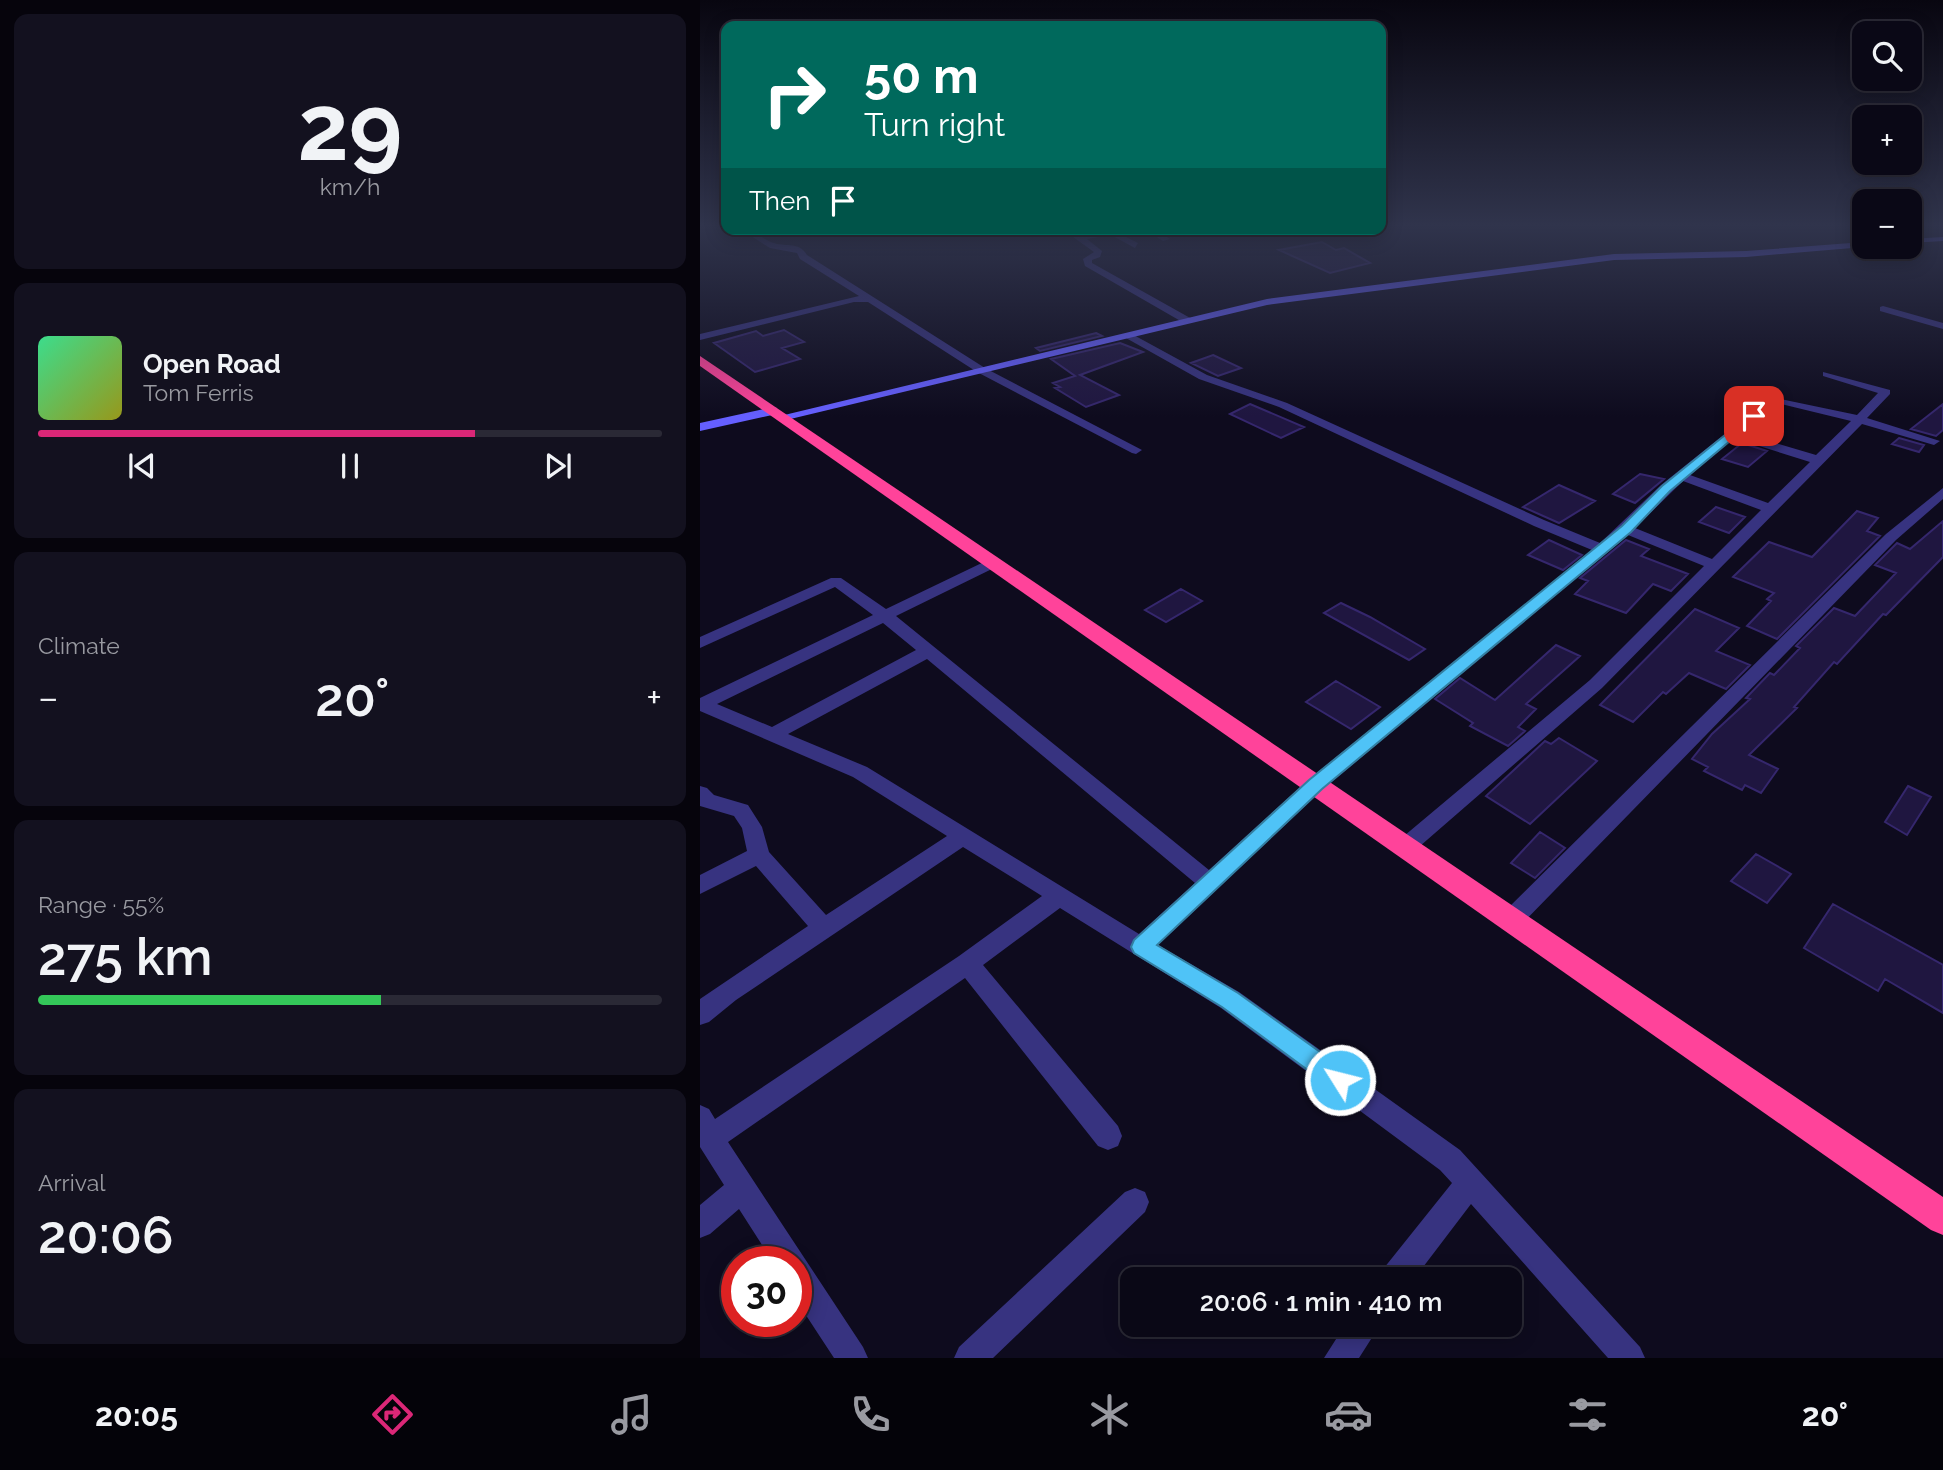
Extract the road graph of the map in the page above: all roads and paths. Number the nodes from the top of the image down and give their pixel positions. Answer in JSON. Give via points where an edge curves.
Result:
{"nodes":[{"id":1,"x":856,"y":290,"type":"edge"},
{"id":2,"x":1134,"y":290,"type":"edge"},
{"id":3,"x":1357,"y":290,"type":"edge"},
{"id":4,"x":870,"y":299,"type":"junction"},
{"id":5,"x":1882,"y":309,"type":"dead end"},
{"id":6,"x":1943,"y":317,"type":"edge"},
{"id":7,"x":1188,"y":321,"type":"junction"},
{"id":8,"x":1938,"y":325,"type":"edge"},
{"id":9,"x":1130,"y":336,"type":"junction"},
{"id":10,"x":700,"y":337,"type":"edge"},
{"id":11,"x":700,"y":360,"type":"edge"},
{"id":12,"x":982,"y":370,"type":"junction"},
{"id":13,"x":1827,"y":374,"type":"dead end"},
{"id":14,"x":778,"y":414,"type":"junction"},
{"id":15,"x":1859,"y":419,"type":"junction"},
{"id":16,"x":700,"y":427,"type":"edge"},
{"id":17,"x":1733,"y":434,"type":"junction"},
{"id":18,"x":1934,"y":441,"type":"dead end"},
{"id":19,"x":1136,"y":450,"type":"dead end"},
{"id":20,"x":1818,"y":460,"type":"junction"},
{"id":21,"x":1681,"y":477,"type":"junction"},
{"id":22,"x":1943,"y":492,"type":"edge"},
{"id":23,"x":1770,"y":509,"type":"junction"},
{"id":24,"x":1626,"y":529,"type":"junction"},
{"id":25,"x":1603,"y":549,"type":"junction"},
{"id":26,"x":993,"y":563,"type":"junction"},
{"id":27,"x":1714,"y":565,"type":"junction"},
{"id":28,"x":884,"y":615,"type":"junction"},
{"id":29,"x":700,"y":643,"type":"edge"},
{"id":30,"x":928,"y":651,"type":"junction"},
{"id":31,"x":700,"y":705,"type":"edge"},
{"id":32,"x":772,"y":734,"type":"junction"},
{"id":33,"x":1315,"y":785,"type":"junction"},
{"id":34,"x":700,"y":793,"type":"edge"},
{"id":35,"x":963,"y":836,"type":"junction"},
{"id":36,"x":1405,"y":846,"type":"junction"},
{"id":37,"x":759,"y":855,"type":"junction"},
{"id":38,"x":1210,"y":883,"type":"junction"},
{"id":39,"x":700,"y":886,"type":"edge"},
{"id":40,"x":1059,"y":895,"type":"junction"},
{"id":41,"x":1511,"y":920,"type":"junction"},
{"id":42,"x":823,"y":927,"type":"junction"},
{"id":43,"x":1141,"y":947,"type":"junction"},
{"id":44,"x":967,"y":963,"type":"junction"},
{"id":45,"x":700,"y":1014,"type":"edge"},
{"id":46,"x":705,"y":1128,"type":"edge"},
{"id":47,"x":1108,"y":1136,"type":"dead end"},
{"id":48,"x":1470,"y":1182,"type":"junction"},
{"id":49,"x":742,"y":1188,"type":"junction"},
{"id":50,"x":1135,"y":1202,"type":"dead end"},
{"id":51,"x":1943,"y":1218,"type":"edge"},
{"id":52,"x":700,"y":1224,"type":"edge"},
{"id":53,"x":780,"y":1246,"type":"edge"},
{"id":54,"x":1404,"y":1267,"type":"edge"},
{"id":55,"x":812,"y":1297,"type":"edge"},
{"id":56,"x":1355,"y":1337,"type":"edge"},
{"id":57,"x":852,"y":1358,"type":"edge"},
{"id":58,"x":970,"y":1358,"type":"edge"},
{"id":59,"x":1340,"y":1358,"type":"edge"},
{"id":60,"x":1629,"y":1358,"type":"edge"}],
"edges":[{"from":1,"to":4,"type":"street"},
{"from":2,"to":7,"type":"street"},
{"from":3,"to":7,"type":"street","via":[[1267,302]]},
{"from":4,"to":10,"type":"street"},
{"from":4,"to":12,"type":"street"},
{"from":5,"to":8,"type":"street"},
{"from":6,"to":8,"type":"street"},
{"from":7,"to":9,"type":"street"},
{"from":9,"to":12,"type":"street"},
{"from":9,"to":25,"type":"street","via":[[1203,377],[1283,405]]},
{"from":11,"to":14,"type":"highway"},
{"from":12,"to":14,"type":"street"},
{"from":12,"to":19,"type":"street"},
{"from":13,"to":15,"type":"street","via":[[1886,392]]},
{"from":14,"to":16,"type":"street"},
{"from":14,"to":26,"type":"highway"},
{"from":15,"to":17,"type":"street","via":[[1775,399]]},
{"from":15,"to":18,"type":"street"},
{"from":15,"to":20,"type":"street"},
{"from":17,"to":20,"type":"street"},
{"from":17,"to":21,"type":"street"},
{"from":20,"to":23,"type":"street"},
{"from":21,"to":23,"type":"street"},
{"from":21,"to":24,"type":"street"},
{"from":22,"to":41,"type":"street","via":[[1891,537]]},
{"from":23,"to":27,"type":"street"},
{"from":24,"to":25,"type":"street"},
{"from":24,"to":27,"type":"street"},
{"from":25,"to":33,"type":"street"},
{"from":26,"to":28,"type":"street"},
{"from":26,"to":33,"type":"highway"},
{"from":27,"to":36,"type":"street","via":[[1596,684]]},
{"from":28,"to":29,"type":"street","via":[[836,581]]},
{"from":28,"to":30,"type":"street"},
{"from":28,"to":31,"type":"street"},
{"from":30,"to":32,"type":"street"},
{"from":30,"to":38,"type":"street"},
{"from":31,"to":32,"type":"street"},
{"from":32,"to":35,"type":"street","via":[[860,772]]},
{"from":33,"to":36,"type":"highway"},
{"from":33,"to":38,"type":"street"},
{"from":34,"to":37,"type":"street","via":[[707,801],[741,810],[752,827]]},
{"from":35,"to":40,"type":"street"},
{"from":35,"to":42,"type":"street"},
{"from":36,"to":41,"type":"highway"},
{"from":37,"to":39,"type":"street"},
{"from":37,"to":42,"type":"street"},
{"from":38,"to":43,"type":"street"},
{"from":40,"to":43,"type":"street"},
{"from":40,"to":44,"type":"street"},
{"from":41,"to":51,"type":"highway"},
{"from":42,"to":45,"type":"street"},
{"from":43,"to":48,"type":"street","via":[[1241,1008],[1450,1160]]},
{"from":44,"to":46,"type":"street"},
{"from":44,"to":47,"type":"street"},
{"from":46,"to":49,"type":"street"},
{"from":48,"to":54,"type":"street"},
{"from":48,"to":60,"type":"street"},
{"from":49,"to":52,"type":"street"},
{"from":49,"to":53,"type":"street"},
{"from":50,"to":58,"type":"street"},
{"from":55,"to":57,"type":"street"},
{"from":56,"to":59,"type":"street"}]}
